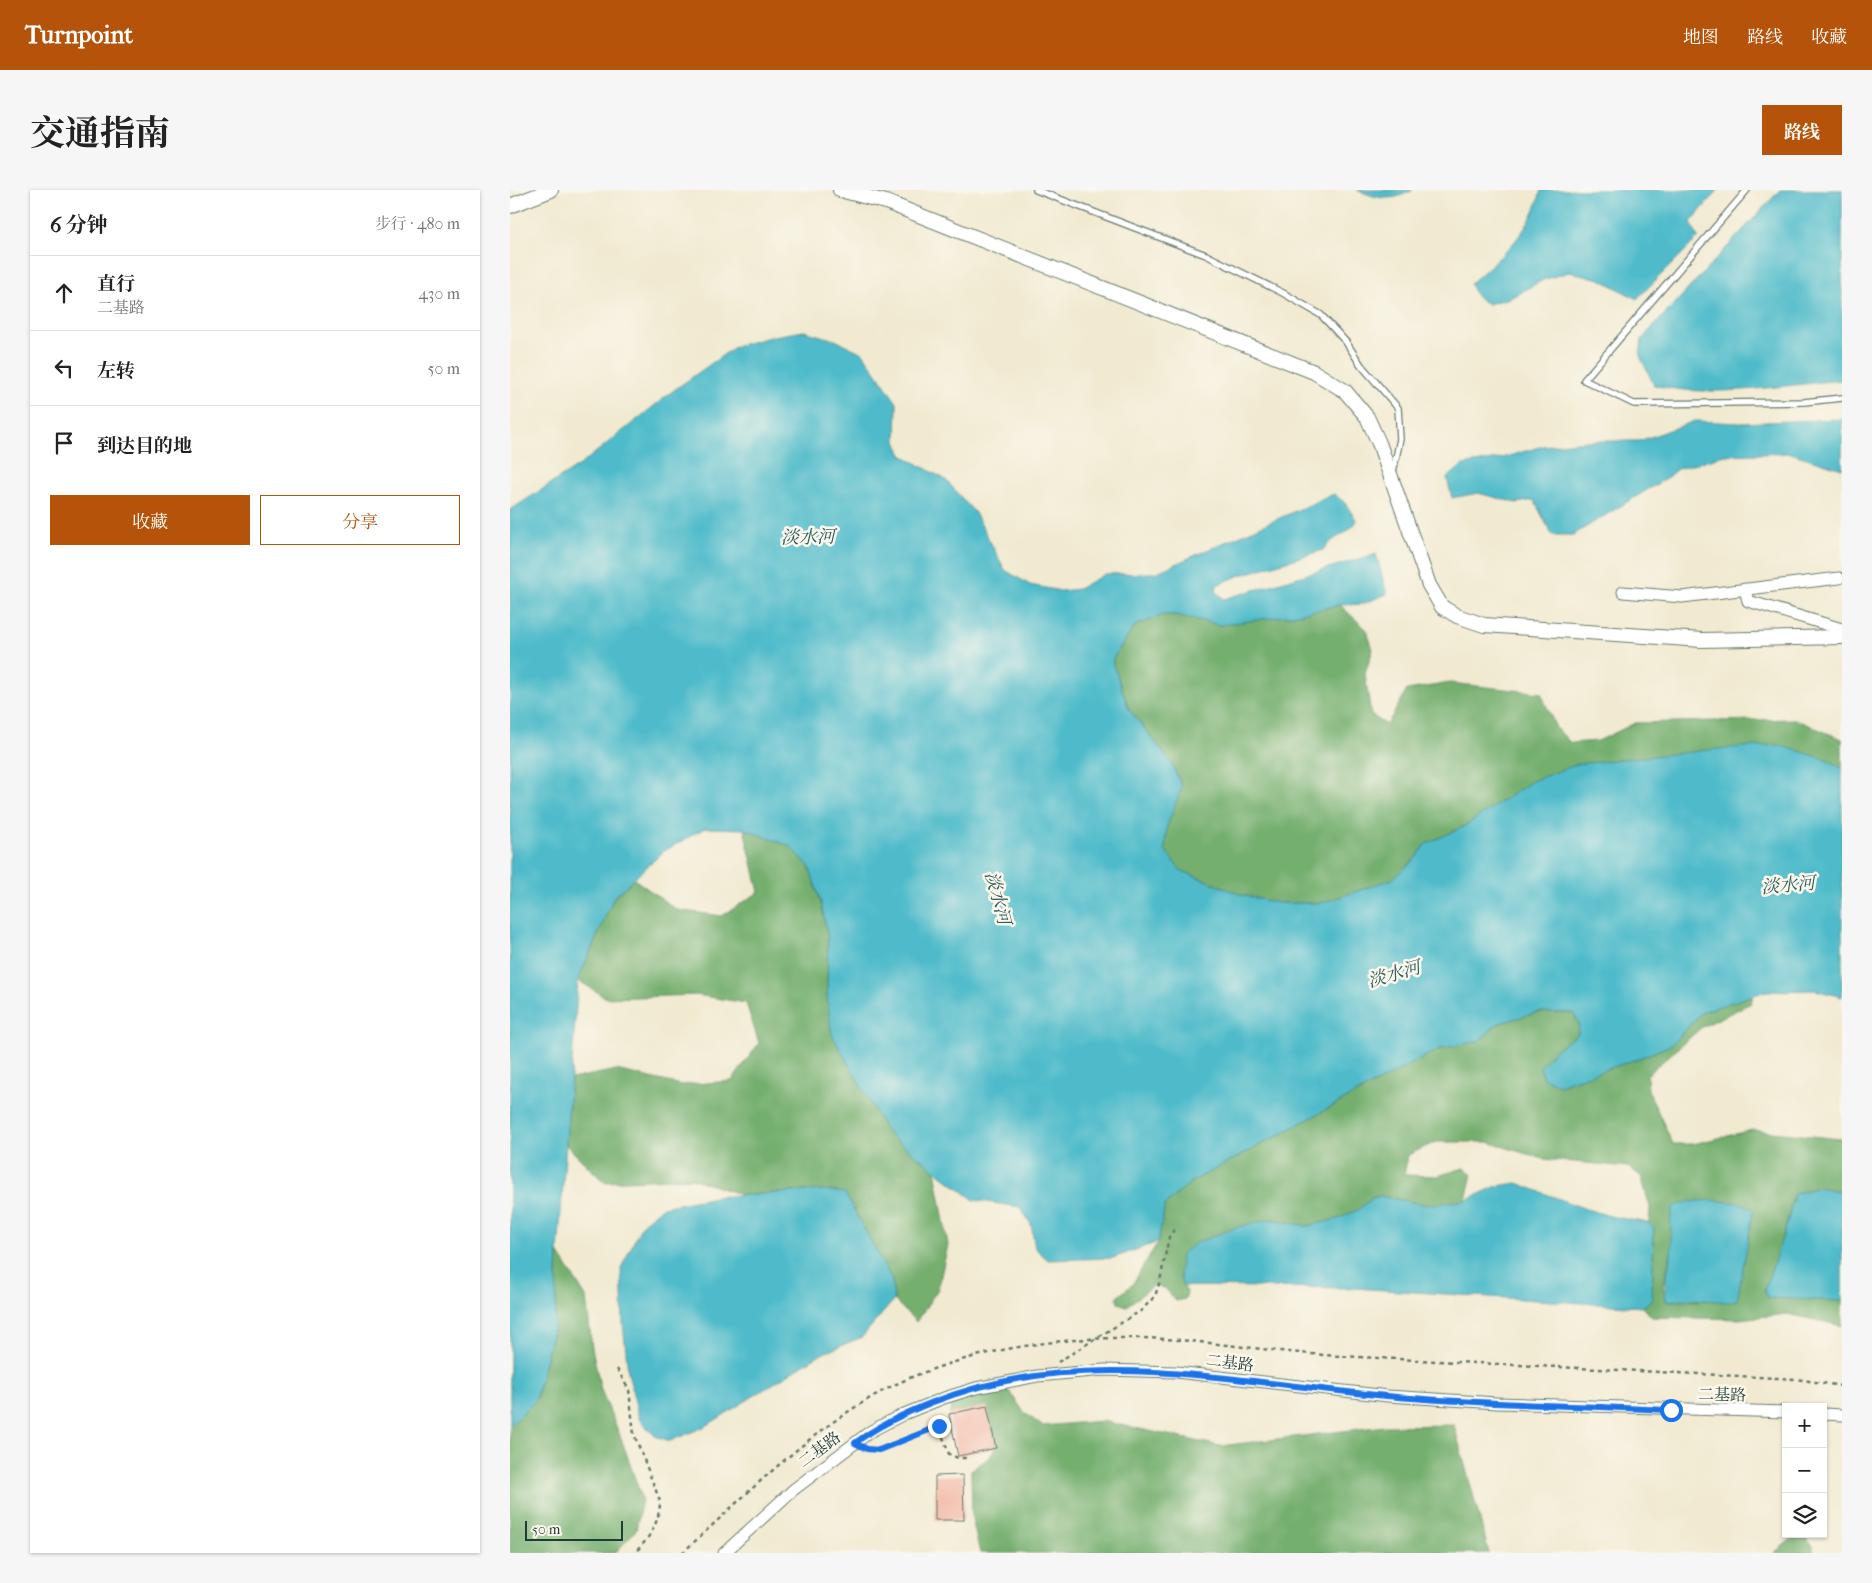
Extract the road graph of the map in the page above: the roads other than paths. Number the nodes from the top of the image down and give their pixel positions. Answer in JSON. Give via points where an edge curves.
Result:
{"nodes":[{"id":1,"x":551,"y":190,"type":"edge"},
{"id":2,"x":840,"y":190,"type":"edge"},
{"id":3,"x":1036,"y":190,"type":"edge"},
{"id":4,"x":1747,"y":190,"type":"edge"},
{"id":5,"x":510,"y":206,"type":"edge"},
{"id":6,"x":1842,"y":398,"type":"edge"},
{"id":7,"x":1392,"y":479,"type":"junction"},
{"id":8,"x":1839,"y":578,"type":"dead end"},
{"id":9,"x":1745,"y":589,"type":"junction"},
{"id":10,"x":1623,"y":592,"type":"dead end"},
{"id":11,"x":1842,"y":629,"type":"edge"},
{"id":12,"x":1842,"y":637,"type":"edge"},
{"id":13,"x":1782,"y":1412,"type":"edge"},
{"id":14,"x":1827,"y":1414,"type":"edge"},
{"id":15,"x":1842,"y":1415,"type":"edge"},
{"id":16,"x":724,"y":1553,"type":"edge"}],
"edges":[{"from":1,"to":5,"type":"street"},
{"from":2,"to":7,"type":"street","via":[[886,202],[1314,372],[1345,391],[1367,417]]},
{"from":3,"to":7,"type":"lane","via":[[1206,255],[1283,292],[1321,315],[1398,408],[1400,439]]},
{"from":4,"to":6,"type":"lane","via":[[1584,380],[1634,404],[1804,402]]},
{"from":7,"to":12,"type":"street","via":[[1429,585],[1442,607],[1456,616],[1484,625],[1702,640]]},
{"from":8,"to":9,"type":"street"},
{"from":9,"to":10,"type":"street","via":[[1682,596]]},
{"from":9,"to":11,"type":"street","via":[[1748,601]]},
{"from":13,"to":16,"type":"street","name":"二基路","via":[[1497,1403],[1388,1396],[1176,1372],[1104,1370],[1037,1376],[944,1398],[872,1431],[793,1490]]},
{"from":14,"to":15,"type":"street"}]}
